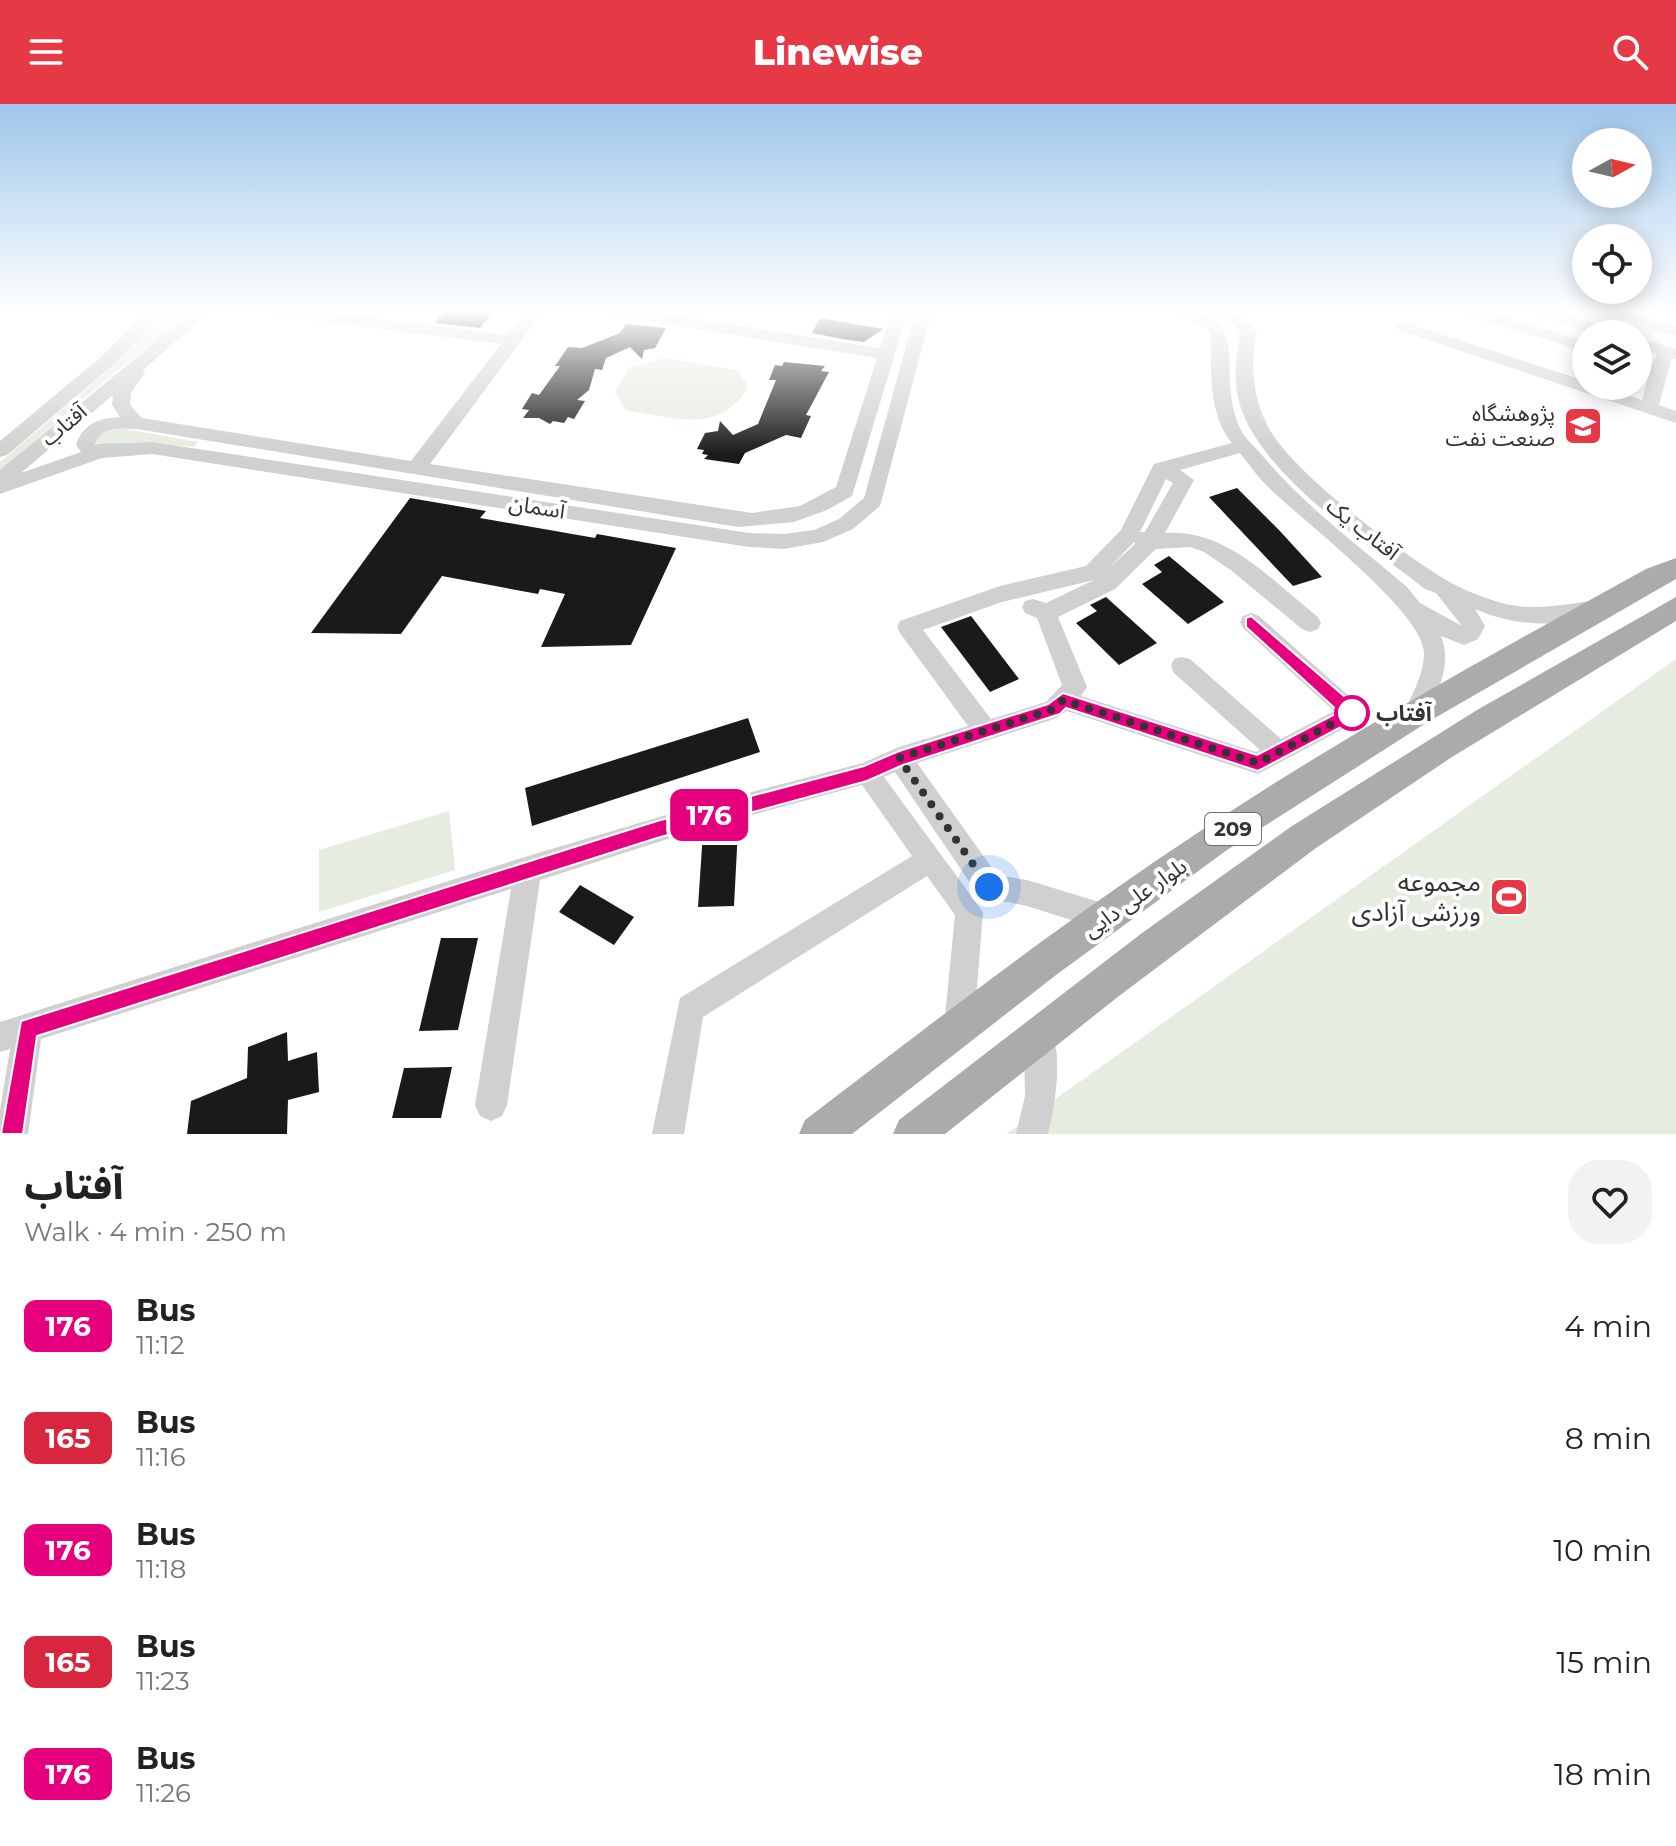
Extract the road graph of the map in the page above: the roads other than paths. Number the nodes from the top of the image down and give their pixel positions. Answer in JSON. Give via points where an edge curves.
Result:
{"nodes":[{"id":1,"x":110,"y":358,"type":"edge"},
{"id":2,"x":144,"y":358,"type":"edge"},
{"id":3,"x":148,"y":358,"type":"edge"},
{"id":4,"x":500,"y":358,"type":"edge"},
{"id":5,"x":884,"y":358,"type":"edge"},
{"id":6,"x":912,"y":358,"type":"edge"},
{"id":7,"x":1219,"y":358,"type":"edge"},
{"id":8,"x":1244,"y":358,"type":"edge"},
{"id":9,"x":1498,"y":358,"type":"edge"},
{"id":10,"x":1667,"y":358,"type":"edge"},
{"id":11,"x":1652,"y":368,"type":"edge"},
{"id":12,"x":1658,"y":370,"type":"junction"},
{"id":13,"x":1649,"y":408,"type":"junction"},
{"id":14,"x":1676,"y":417,"type":"edge"},
{"id":15,"x":137,"y":423,"type":"junction"},
{"id":16,"x":0,"y":451,"type":"edge"},
{"id":17,"x":100,"y":452,"type":"junction"},
{"id":18,"x":1249,"y":452,"type":"junction"},
{"id":19,"x":417,"y":467,"type":"junction"},
{"id":20,"x":1161,"y":469,"type":"junction"},
{"id":21,"x":0,"y":480,"type":"edge"},
{"id":22,"x":1184,"y":480,"type":"junction"},
{"id":23,"x":0,"y":487,"type":"edge"},
{"id":24,"x":1129,"y":534,"type":"junction"},
{"id":25,"x":1150,"y":542,"type":"junction"},
{"id":26,"x":1676,"y":568,"type":"edge"},
{"id":27,"x":1433,"y":583,"type":"junction"},
{"id":28,"x":1081,"y":587,"type":"junction"},
{"id":29,"x":1007,"y":593,"type":"junction"},
{"id":30,"x":1410,"y":606,"type":"junction"},
{"id":31,"x":1599,"y":607,"type":"junction"},
{"id":32,"x":1676,"y":608,"type":"edge"},
{"id":33,"x":1046,"y":613,"type":"junction"},
{"id":34,"x":1251,"y":622,"type":"dead end"},
{"id":35,"x":1310,"y":623,"type":"dead end"},
{"id":36,"x":1182,"y":666,"type":"dead end"},
{"id":37,"x":1063,"y":700,"type":"junction"},
{"id":38,"x":1414,"y":716,"type":"junction"},
{"id":39,"x":986,"y":731,"type":"junction"},
{"id":40,"x":1279,"y":752,"type":"junction"},
{"id":41,"x":899,"y":758,"type":"junction"},
{"id":42,"x":867,"y":773,"type":"junction"},
{"id":43,"x":930,"y":859,"type":"junction"},
{"id":44,"x":528,"y":869,"type":"junction"},
{"id":45,"x":1106,"y":917,"type":"junction"},
{"id":46,"x":959,"y":1026,"type":"junction"},
{"id":47,"x":14,"y":1032,"type":"edge"},
{"id":48,"x":1039,"y":1035,"type":"junction"},
{"id":49,"x":491,"y":1105,"type":"dead end"},
{"id":50,"x":12,"y":1134,"type":"edge"},
{"id":51,"x":668,"y":1134,"type":"edge"},
{"id":52,"x":819,"y":1134,"type":"edge"},
{"id":53,"x":913,"y":1134,"type":"edge"},
{"id":54,"x":1032,"y":1134,"type":"edge"}],
"edges":[{"from":1,"to":16,"type":"street","name":"آفتاب"},
{"from":2,"to":21,"type":"street","name":"آفتاب"},
{"from":3,"to":15,"type":"street","via":[[121,398],[124,413]]},
{"from":4,"to":19,"type":"street"},
{"from":5,"to":19,"type":"street","name":"آسمان","via":[[845,491],[789,517],[738,520]]},
{"from":6,"to":17,"type":"street","name":"آسمان","via":[[873,501],[850,522],[792,543],[177,450]]},
{"from":7,"to":18,"type":"street","name":"آفتاب یک","via":[[1220,390],[1234,434]]},
{"from":8,"to":27,"type":"street","name":"آفتاب یک","via":[[1246,395],[1263,434],[1296,476]]},
{"from":9,"to":13,"type":"street"},
{"from":10,"to":12,"type":"street"},
{"from":11,"to":12,"type":"street"},
{"from":12,"to":13,"type":"street"},
{"from":13,"to":14,"type":"street"},
{"from":15,"to":17,"type":"street","name":"آسمان","via":[[94,429],[85,445]]},
{"from":15,"to":19,"type":"street","name":"آسمان"},
{"from":17,"to":23,"type":"street","name":"آسمان"},
{"from":18,"to":20,"type":"street"},
{"from":18,"to":22,"type":"street"},
{"from":18,"to":30,"type":"street","name":"آفتاب یک","via":[[1272,480]]},
{"from":20,"to":22,"type":"street"},
{"from":20,"to":24,"type":"street"},
{"from":22,"to":25,"type":"street"},
{"from":24,"to":25,"type":"street"},
{"from":24,"to":28,"type":"street"},
{"from":25,"to":28,"type":"street","via":[[1107,583]]},
{"from":25,"to":35,"type":"street","via":[[1196,540]]},
{"from":26,"to":31,"type":"main road","name":"بلوار علی دایی","number":"209"},
{"from":27,"to":30,"type":"street","via":[[1466,614],[1474,626],[1470,633],[1464,636],[1442,627]]},
{"from":27,"to":31,"type":"street","name":"آفتاب یک","via":[[1503,612],[1540,616]]},
{"from":28,"to":29,"type":"street"},
{"from":28,"to":33,"type":"street"},
{"from":29,"to":33,"type":"street"},
{"from":29,"to":39,"type":"street","via":[[908,627]]},
{"from":30,"to":38,"type":"street","name":"آفتاب یک","via":[[1436,651],[1431,679]]},
{"from":31,"to":38,"type":"main road","name":"بلوار علی دایی","number":"209"},
{"from":32,"to":48,"type":"main road","number":"209","via":[[1516,700],[1306,836]]},
{"from":33,"to":37,"type":"street","via":[[1075,687]]},
{"from":34,"to":40,"type":"street","via":[[1352,713]]},
{"from":36,"to":40,"type":"street"},
{"from":37,"to":39,"type":"street","via":[[1054,709]]},
{"from":37,"to":40,"type":"street","via":[[1258,763]]},
{"from":38,"to":45,"type":"main road","name":"بلوار علی دایی","number":"209","via":[[1273,802]]},
{"from":39,"to":41,"type":"street"},
{"from":41,"to":42,"type":"street"},
{"from":41,"to":45,"type":"street","via":[[989,887]]},
{"from":42,"to":43,"type":"street"},
{"from":42,"to":44,"type":"street"},
{"from":43,"to":46,"type":"street","via":[[969,912]]},
{"from":43,"to":51,"type":"street","via":[[690,1008]]},
{"from":44,"to":47,"type":"street"},
{"from":44,"to":49,"type":"street"},
{"from":45,"to":46,"type":"main road","name":"بلوار علی دایی","number":"209"},
{"from":46,"to":52,"type":"main road","name":"بلوار علی دایی","number":"209"},
{"from":47,"to":50,"type":"street"},
{"from":48,"to":53,"type":"main road","number":"209"},
{"from":48,"to":54,"type":"street","via":[[1041,1096]]}]}
